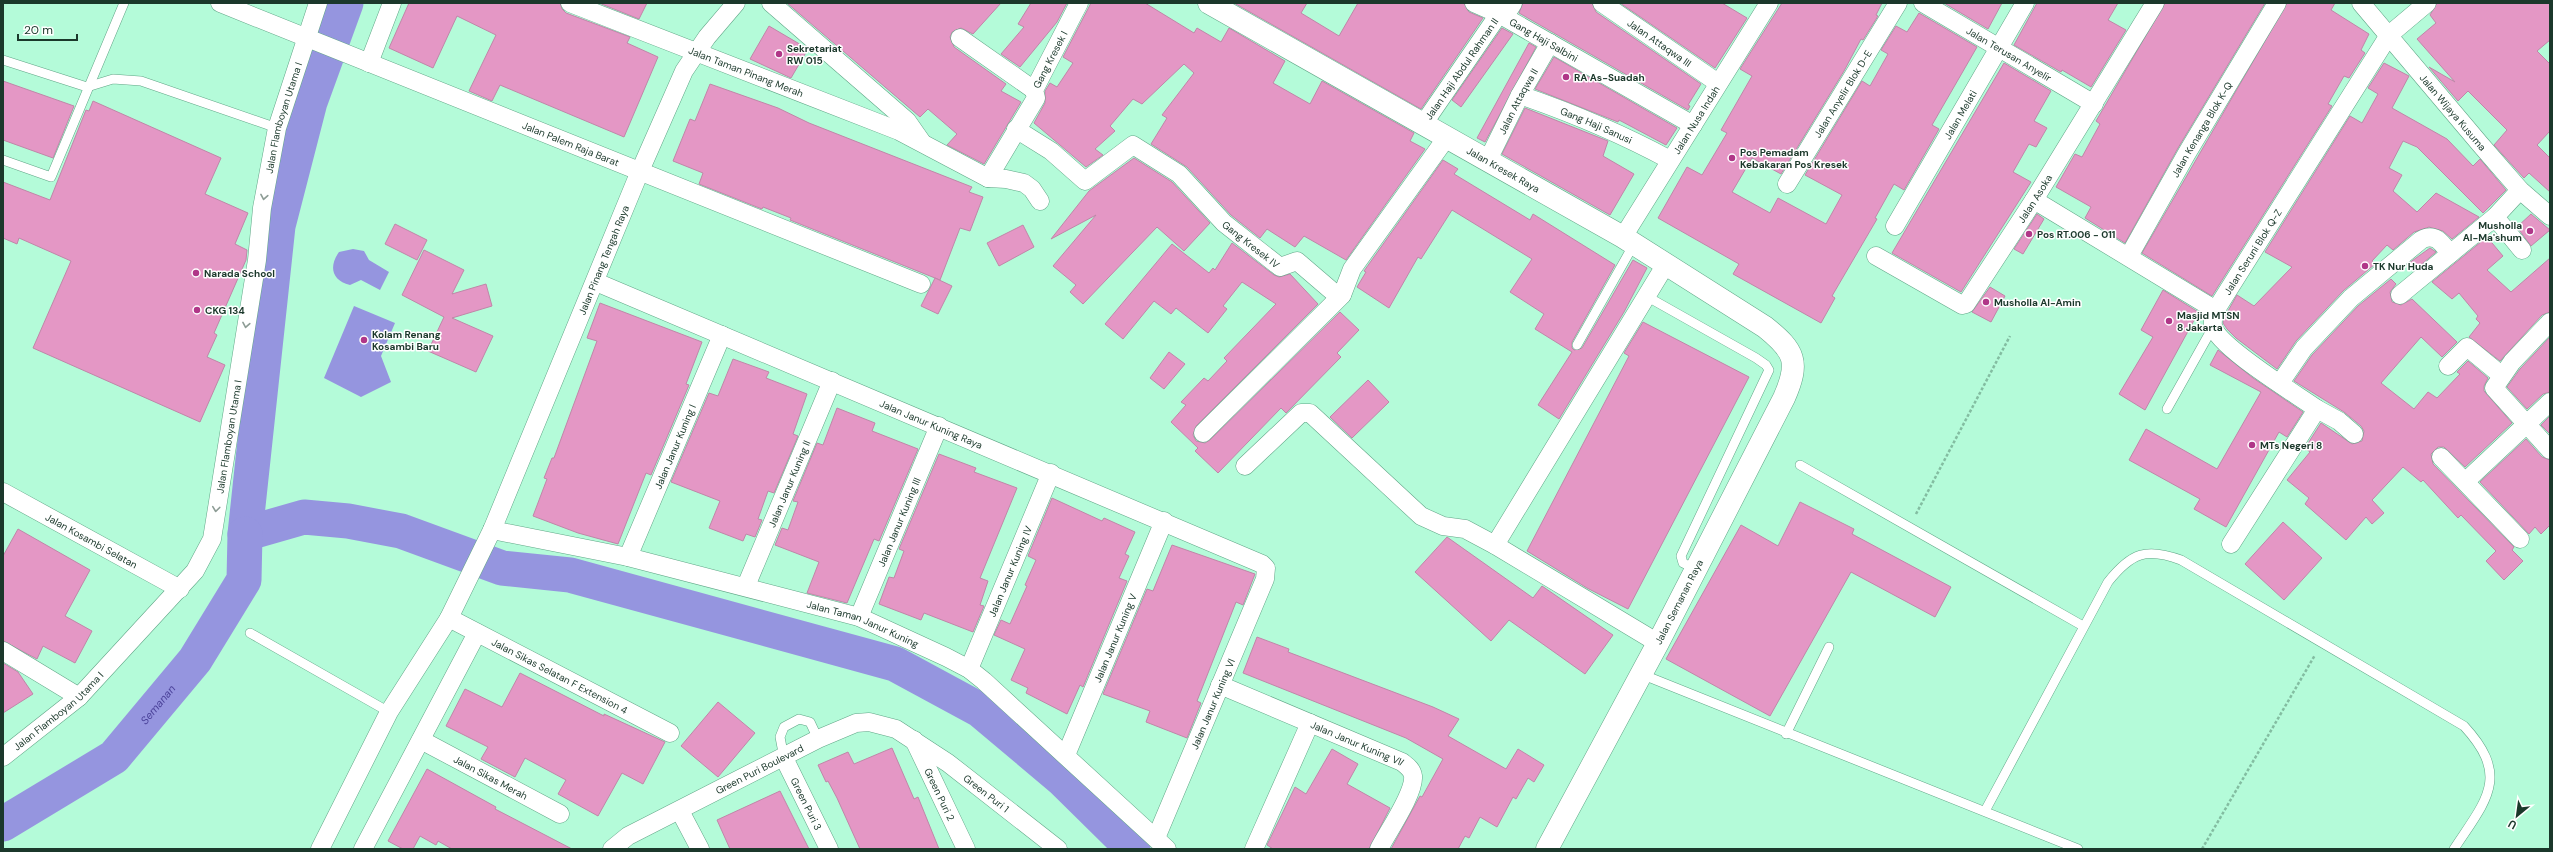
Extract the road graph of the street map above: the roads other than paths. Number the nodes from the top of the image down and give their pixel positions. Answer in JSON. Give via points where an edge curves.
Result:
{"nodes":[{"id":1,"x":124,"y":3,"type":"edge"},
{"id":2,"x":220,"y":3,"type":"edge"},
{"id":3,"x":318,"y":3,"type":"edge"},
{"id":4,"x":392,"y":3,"type":"edge"},
{"id":5,"x":570,"y":3,"type":"edge"},
{"id":6,"x":736,"y":3,"type":"edge"},
{"id":7,"x":771,"y":3,"type":"edge"},
{"id":8,"x":1079,"y":3,"type":"edge"},
{"id":9,"x":1474,"y":3,"type":"edge"},
{"id":10,"x":1513,"y":3,"type":"edge"},
{"id":11,"x":1602,"y":3,"type":"edge"},
{"id":12,"x":1769,"y":3,"type":"edge"},
{"id":13,"x":1898,"y":3,"type":"edge"},
{"id":14,"x":1924,"y":3,"type":"edge"},
{"id":15,"x":2025,"y":3,"type":"edge"},
{"id":16,"x":2155,"y":3,"type":"edge"},
{"id":17,"x":2277,"y":3,"type":"edge"},
{"id":18,"x":2361,"y":3,"type":"edge"},
{"id":19,"x":2427,"y":3,"type":"edge"},
{"id":20,"x":1223,"y":6,"type":"edge"},
{"id":21,"x":1499,"y":14,"type":"junction"},
{"id":22,"x":2389,"y":35,"type":"junction"},
{"id":23,"x":960,"y":38,"type":"dead end"},
{"id":24,"x":310,"y":39,"type":"junction"},
{"id":25,"x":1550,"y":43,"type":"junction"},
{"id":26,"x":1997,"y":48,"type":"junction"},
{"id":27,"x":695,"y":53,"type":"junction"},
{"id":28,"x":3,"y":60,"type":"edge"},
{"id":29,"x":363,"y":60,"type":"junction"},
{"id":30,"x":1718,"y":83,"type":"junction"},
{"id":31,"x":87,"y":87,"type":"junction"},
{"id":32,"x":1034,"y":90,"type":"junction"},
{"id":33,"x":1520,"y":95,"type":"junction"},
{"id":34,"x":2094,"y":104,"type":"junction"},
{"id":35,"x":1424,"y":123,"type":"junction"},
{"id":36,"x":1693,"y":125,"type":"junction"},
{"id":37,"x":277,"y":128,"type":"junction"},
{"id":38,"x":1016,"y":130,"type":"junction"},
{"id":39,"x":1447,"y":137,"type":"junction"},
{"id":40,"x":920,"y":141,"type":"junction"},
{"id":41,"x":3,"y":160,"type":"edge"},
{"id":42,"x":1488,"y":160,"type":"junction"},
{"id":43,"x":1670,"y":160,"type":"junction"},
{"id":44,"x":640,"y":171,"type":"junction"},
{"id":45,"x":988,"y":178,"type":"junction"},
{"id":46,"x":1787,"y":184,"type":"dead end"},
{"id":47,"x":2520,"y":190,"type":"junction"},
{"id":48,"x":2034,"y":200,"type":"junction"},
{"id":49,"x":1040,"y":201,"type":"dead end"},
{"id":50,"x":2549,"y":214,"type":"edge"},
{"id":51,"x":2495,"y":217,"type":"junction"},
{"id":52,"x":1895,"y":226,"type":"dead end"},
{"id":53,"x":1628,"y":240,"type":"junction"},
{"id":54,"x":2522,"y":250,"type":"dead end"},
{"id":55,"x":2450,"y":254,"type":"junction"},
{"id":56,"x":1876,"y":256,"type":"dead end"},
{"id":57,"x":2128,"y":256,"type":"junction"},
{"id":58,"x":1666,"y":264,"type":"junction"},
{"id":59,"x":596,"y":282,"type":"junction"},
{"id":60,"x":921,"y":284,"type":"dead end"},
{"id":61,"x":1342,"y":295,"type":"junction"},
{"id":62,"x":2400,"y":295,"type":"dead end"},
{"id":63,"x":1646,"y":296,"type":"junction"},
{"id":64,"x":2217,"y":308,"type":"junction"},
{"id":65,"x":2550,"y":322,"type":"edge"},
{"id":66,"x":2213,"y":327,"type":"junction"},
{"id":67,"x":722,"y":335,"type":"junction"},
{"id":68,"x":1577,"y":345,"type":"dead end"},
{"id":69,"x":1789,"y":349,"type":"joint"},
{"id":70,"x":2448,"y":366,"type":"dead end"},
{"id":71,"x":2501,"y":375,"type":"junction"},
{"id":72,"x":832,"y":381,"type":"junction"},
{"id":73,"x":2280,"y":383,"type":"junction"},
{"id":74,"x":2550,"y":402,"type":"edge"},
{"id":75,"x":2167,"y":409,"type":"dead end"},
{"id":76,"x":2317,"y":409,"type":"junction"},
{"id":77,"x":2526,"y":423,"type":"junction"},
{"id":78,"x":939,"y":426,"type":"junction"},
{"id":79,"x":1203,"y":433,"type":"dead end"},
{"id":80,"x":2354,"y":434,"type":"dead end"},
{"id":81,"x":2550,"y":450,"type":"edge"},
{"id":82,"x":2441,"y":457,"type":"dead end"},
{"id":83,"x":1800,"y":465,"type":"dead end"},
{"id":84,"x":1244,"y":466,"type":"dead end"},
{"id":85,"x":1050,"y":473,"type":"junction"},
{"id":86,"x":2466,"y":481,"type":"junction"},
{"id":87,"x":3,"y":492,"type":"edge"},
{"id":88,"x":1164,"y":521,"type":"junction"},
{"id":89,"x":489,"y":535,"type":"junction"},
{"id":90,"x":2520,"y":539,"type":"dead end"},
{"id":91,"x":2231,"y":544,"type":"dead end"},
{"id":92,"x":1495,"y":545,"type":"junction"},
{"id":93,"x":628,"y":557,"type":"junction"},
{"id":94,"x":1266,"y":568,"type":"joint"},
{"id":95,"x":1696,"y":569,"type":"junction"},
{"id":96,"x":746,"y":586,"type":"junction"},
{"id":97,"x":180,"y":589,"type":"junction"},
{"id":98,"x":859,"y":617,"type":"junction"},
{"id":99,"x":449,"y":618,"type":"junction"},
{"id":100,"x":2083,"y":626,"type":"junction"},
{"id":101,"x":250,"y":633,"type":"dead end"},
{"id":102,"x":478,"y":633,"type":"junction"},
{"id":103,"x":1658,"y":643,"type":"junction"},
{"id":104,"x":1830,"y":647,"type":"dead end"},
{"id":105,"x":3,"y":651,"type":"edge"},
{"id":106,"x":968,"y":669,"type":"junction"},
{"id":107,"x":1641,"y":674,"type":"junction"},
{"id":108,"x":1220,"y":685,"type":"junction"},
{"id":109,"x":79,"y":697,"type":"junction"},
{"id":110,"x":389,"y":712,"type":"junction"},
{"id":111,"x":1310,"y":723,"type":"junction"},
{"id":112,"x":670,"y":733,"type":"dead end"},
{"id":113,"x":1786,"y":734,"type":"junction"},
{"id":114,"x":818,"y":739,"type":"junction"},
{"id":115,"x":421,"y":740,"type":"junction"},
{"id":116,"x":914,"y":740,"type":"junction"},
{"id":117,"x":1066,"y":755,"type":"junction"},
{"id":118,"x":3,"y":756,"type":"edge"},
{"id":119,"x":784,"y":758,"type":"junction"},
{"id":120,"x":680,"y":811,"type":"junction"},
{"id":121,"x":1985,"y":811,"type":"junction"},
{"id":122,"x":560,"y":814,"type":"dead end"},
{"id":123,"x":1161,"y":844,"type":"edge"},
{"id":124,"x":366,"y":848,"type":"edge"},
{"id":125,"x":320,"y":849,"type":"edge"},
{"id":126,"x":612,"y":849,"type":"edge"},
{"id":127,"x":700,"y":849,"type":"edge"},
{"id":128,"x":829,"y":849,"type":"edge"},
{"id":129,"x":966,"y":849,"type":"edge"},
{"id":130,"x":1058,"y":849,"type":"edge"},
{"id":131,"x":1254,"y":849,"type":"edge"},
{"id":132,"x":1379,"y":849,"type":"edge"},
{"id":133,"x":1547,"y":849,"type":"edge"},
{"id":134,"x":2078,"y":849,"type":"edge"},
{"id":135,"x":2454,"y":849,"type":"edge"}],
"edges":[{"from":1,"to":31,"type":"lane"},
{"from":2,"to":24,"type":"street","name":"Jalan Palem Raja Barat"},
{"from":3,"to":24,"type":"street","name":"Jalan Flamboyan Utama I"},
{"from":4,"to":29,"type":"street"},
{"from":5,"to":27,"type":"street","name":"Jalan Taman Pinang Merah"},
{"from":6,"to":27,"type":"street","name":"Jalan Pinang Tengah Raya"},
{"from":7,"to":40,"type":"street","name":"Jalan Taman Pinang Merah","via":[[907,121]]},
{"from":8,"to":32,"type":"street","name":"Gang Kresek I"},
{"from":9,"to":21,"type":"street","name":"Gang Haji Salbini"},
{"from":10,"to":21,"type":"street","name":"Jalan Haji Abdul Rahman II","via":[[1510,8]]},
{"from":11,"to":30,"type":"street","name":"Jalan Attaqwa III"},
{"from":12,"to":30,"type":"street","name":"Jalan Nusa Indah"},
{"from":13,"to":46,"type":"street","name":"Jalan Anyelir Blok D-E"},
{"from":14,"to":26,"type":"street","name":"Jalan Terusan Anyelir"},
{"from":15,"to":26,"type":"street","name":"Jalan Melati"},
{"from":16,"to":34,"type":"street","name":"Jalan Asoka"},
{"from":17,"to":57,"type":"street","name":"Jalan Kenanga Blok K-Q"},
{"from":18,"to":22,"type":"street","name":"Jalan Wijaya Kusuma"},
{"from":19,"to":22,"type":"street","name":"Jalan Seruni Blok Q-Z"},
{"from":20,"to":35,"type":"street","name":"Jalan Kresek Raya"},
{"from":21,"to":25,"type":"street","name":"Gang Haji Salbini"},
{"from":21,"to":35,"type":"street","name":"Jalan Haji Abdul Rahman II"},
{"from":22,"to":47,"type":"street","name":"Jalan Wijaya Kusuma"},
{"from":22,"to":64,"type":"street","name":"Jalan Seruni Blok Q-Z"},
{"from":23,"to":32,"type":"street"},
{"from":24,"to":29,"type":"street","name":"Jalan Palem Raja Barat"},
{"from":24,"to":37,"type":"street","name":"Jalan Flamboyan Utama I"},
{"from":25,"to":33,"type":"street","name":"Jalan Attaqwa II"},
{"from":25,"to":36,"type":"street","name":"Gang Haji Salbini"},
{"from":26,"to":34,"type":"street","name":"Jalan Terusan Anyelir"},
{"from":26,"to":52,"type":"street","name":"Jalan Melati"},
{"from":27,"to":40,"type":"street","name":"Jalan Taman Pinang Merah"},
{"from":27,"to":44,"type":"street","name":"Jalan Pinang Tengah Raya","via":[[684,71]]},
{"from":28,"to":31,"type":"lane"},
{"from":29,"to":44,"type":"street","name":"Jalan Palem Raja Barat"},
{"from":30,"to":36,"type":"street","name":"Jalan Nusa Indah"},
{"from":31,"to":37,"type":"lane","via":[[113,79],[141,81]]},
{"from":31,"to":41,"type":"lane","via":[[51,177]]},
{"from":32,"to":38,"type":"street","name":"Gang Kresek I","via":[[1036,98]]},
{"from":33,"to":42,"type":"street","name":"Jalan Attaqwa II"},
{"from":33,"to":43,"type":"street","name":"Gang Haji Sanusi","via":[[1580,120],[1600,125]]},
{"from":34,"to":48,"type":"street","name":"Jalan Asoka"},
{"from":35,"to":39,"type":"street","name":"Jalan Kresek Raya"},
{"from":36,"to":43,"type":"street","name":"Jalan Nusa Indah"},
{"from":37,"to":97,"type":"street","name":"Jalan Flamboyan Utama I","one_way":true,"via":[[262,208],[257,260],[212,539],[195,571]]},
{"from":38,"to":45,"type":"street","name":"Gang Kresek I"},
{"from":38,"to":61,"type":"street","name":"Gang Kresek IV","via":[[1051,151],[1086,181],[1133,145],[1179,174],[1224,223],[1280,266],[1297,261],[1332,291]]},
{"from":39,"to":42,"type":"street","name":"Jalan Kresek Raya"},
{"from":39,"to":61,"type":"street","via":[[1352,269]]},
{"from":40,"to":45,"type":"street","name":"Jalan Taman Pinang Merah"},
{"from":42,"to":53,"type":"street","name":"Jalan Kresek Raya"},
{"from":43,"to":53,"type":"street","name":"Jalan Nusa Indah"},
{"from":44,"to":59,"type":"street","name":"Jalan Pinang Tengah Raya"},
{"from":44,"to":60,"type":"street","name":"Jalan Palem Raja Barat"},
{"from":45,"to":49,"type":"street","name":"Jalan Taman Pinang Merah","via":[[1006,178],[1024,183]]},
{"from":47,"to":50,"type":"street","name":"Jalan Wijaya Kusuma"},
{"from":47,"to":51,"type":"street"},
{"from":48,"to":56,"type":"street","name":"Jalan Asoka","via":[[1966,304],[1962,305]]},
{"from":48,"to":57,"type":"street"},
{"from":51,"to":54,"type":"street"},
{"from":51,"to":55,"type":"street"},
{"from":53,"to":58,"type":"street","name":"Jalan Kresek Raya"},
{"from":53,"to":68,"type":"lane"},
{"from":55,"to":62,"type":"street"},
{"from":55,"to":73,"type":"street","via":[[2436,238],[2429,236],[2421,240],[2350,298],[2304,348]]},
{"from":57,"to":64,"type":"street","via":[[2214,309]]},
{"from":58,"to":63,"type":"street"},
{"from":58,"to":69,"type":"street","name":"Jalan Kresek Raya","via":[[1765,327]]},
{"from":59,"to":67,"type":"street","name":"Jalan Janur Kuning Raya"},
{"from":59,"to":89,"type":"street","name":"Jalan Pinang Tengah Raya"},
{"from":61,"to":79,"type":"street"},
{"from":63,"to":92,"type":"street"},
{"from":63,"to":95,"type":"lane","via":[[1766,364],[1769,370],[1681,556],[1683,563]]},
{"from":64,"to":66,"type":"street","via":[[2213,316]]},
{"from":65,"to":71,"type":"street"},
{"from":66,"to":73,"type":"street","via":[[2235,352]]},
{"from":66,"to":75,"type":"lane"},
{"from":67,"to":72,"type":"street","name":"Jalan Janur Kuning Raya"},
{"from":67,"to":93,"type":"street","name":"Jalan Janur Kuning I"},
{"from":69,"to":95,"type":"street","name":"Jalan Semanan Raya","via":[[1794,369],[1791,383]]},
{"from":70,"to":71,"type":"street","via":[[2467,347]]},
{"from":71,"to":77,"type":"street","via":[[2494,385],[2494,390]]},
{"from":72,"to":78,"type":"street","name":"Jalan Janur Kuning Raya"},
{"from":72,"to":96,"type":"street","name":"Jalan Janur Kuning II"},
{"from":73,"to":76,"type":"street"},
{"from":74,"to":77,"type":"street"},
{"from":76,"to":80,"type":"street","via":[[2339,421]]},
{"from":76,"to":91,"type":"street"},
{"from":77,"to":81,"type":"street"},
{"from":77,"to":86,"type":"street"},
{"from":78,"to":85,"type":"street","name":"Jalan Janur Kuning Raya"},
{"from":78,"to":98,"type":"street","name":"Jalan Janur Kuning III"},
{"from":82,"to":86,"type":"street"},
{"from":83,"to":100,"type":"lane"},
{"from":84,"to":92,"type":"street","via":[[1301,413],[1310,413],[1421,516],[1443,526],[1464,529]]},
{"from":85,"to":88,"type":"street","name":"Jalan Janur Kuning Raya"},
{"from":85,"to":106,"type":"street","name":"Jalan Janur Kuning IV"},
{"from":86,"to":90,"type":"street"},
{"from":87,"to":97,"type":"street","name":"Jalan Kosambi Selatan"},
{"from":88,"to":94,"type":"street","name":"Jalan Janur Kuning Raya","via":[[1256,560]]},
{"from":88,"to":117,"type":"street","name":"Jalan Janur Kuning V"},
{"from":89,"to":93,"type":"street","name":"Jalan Taman Janur Kuning"},
{"from":89,"to":99,"type":"street","name":"Jalan Pinang Tengah Raya"},
{"from":92,"to":103,"type":"street"},
{"from":93,"to":96,"type":"street","name":"Jalan Taman Janur Kuning"},
{"from":94,"to":108,"type":"street","name":"Jalan Janur Kuning VI","via":[[1265,579]]},
{"from":95,"to":103,"type":"street","name":"Jalan Semanan Raya"},
{"from":96,"to":98,"type":"street","name":"Jalan Taman Janur Kuning"},
{"from":97,"to":109,"type":"street","name":"Jalan Flamboyan Utama I"},
{"from":98,"to":106,"type":"street","name":"Jalan Taman Janur Kuning"},
{"from":99,"to":102,"type":"street","name":"Jalan Sikas Selatan F Extension 4"},
{"from":99,"to":110,"type":"street","name":"Jalan Pinang Tengah Raya"},
{"from":100,"to":121,"type":"lane"},
{"from":100,"to":135,"type":"lane","via":[[2108,582],[2121,565],[2139,554],[2161,553],[2181,560],[2464,726],[2485,754],[2490,768],[2486,801]]},
{"from":101,"to":110,"type":"lane"},
{"from":102,"to":112,"type":"street","name":"Jalan Sikas Selatan F Extension 4"},
{"from":102,"to":115,"type":"street"},
{"from":103,"to":107,"type":"street","name":"Jalan Semanan Raya"},
{"from":104,"to":113,"type":"lane"},
{"from":105,"to":109,"type":"street"},
{"from":106,"to":117,"type":"street","name":"Jalan Taman Janur Kuning"},
{"from":107,"to":113,"type":"lane"},
{"from":107,"to":133,"type":"street","name":"Jalan Semanan Raya"},
{"from":108,"to":111,"type":"street","name":"Jalan Janur Kuning VII"},
{"from":108,"to":123,"type":"street","name":"Jalan Janur Kuning VI"},
{"from":109,"to":118,"type":"street","name":"Jalan Flamboyan Utama I"},
{"from":110,"to":125,"type":"street","name":"Jalan Pinang Tengah Raya"},
{"from":111,"to":131,"type":"street"},
{"from":111,"to":132,"type":"street","name":"Jalan Janur Kuning VII","via":[[1402,762],[1413,775],[1410,790]]},
{"from":113,"to":121,"type":"lane"},
{"from":114,"to":116,"type":"street","name":"Green Puri Boulevard","via":[[856,723],[869,722],[889,727]]},
{"from":114,"to":119,"type":"street","name":"Green Puri Boulevard"},
{"from":114,"to":119,"type":"lane","via":[[810,722],[799,718],[784,727],[780,737]]},
{"from":115,"to":122,"type":"street","name":"Jalan Sikas Merah"},
{"from":115,"to":124,"type":"street"},
{"from":116,"to":129,"type":"street","name":"Green Puri 2"},
{"from":116,"to":130,"type":"street","name":"Green Puri 1","via":[[948,762]]},
{"from":117,"to":123,"type":"street","name":"Jalan Taman Janur Kuning"},
{"from":119,"to":120,"type":"street","name":"Green Puri Boulevard"},
{"from":119,"to":128,"type":"street","name":"Green Puri 3"},
{"from":120,"to":126,"type":"street","name":"Green Puri Boulevard","via":[[628,836]]},
{"from":120,"to":127,"type":"street"},
{"from":121,"to":134,"type":"lane"}]}
